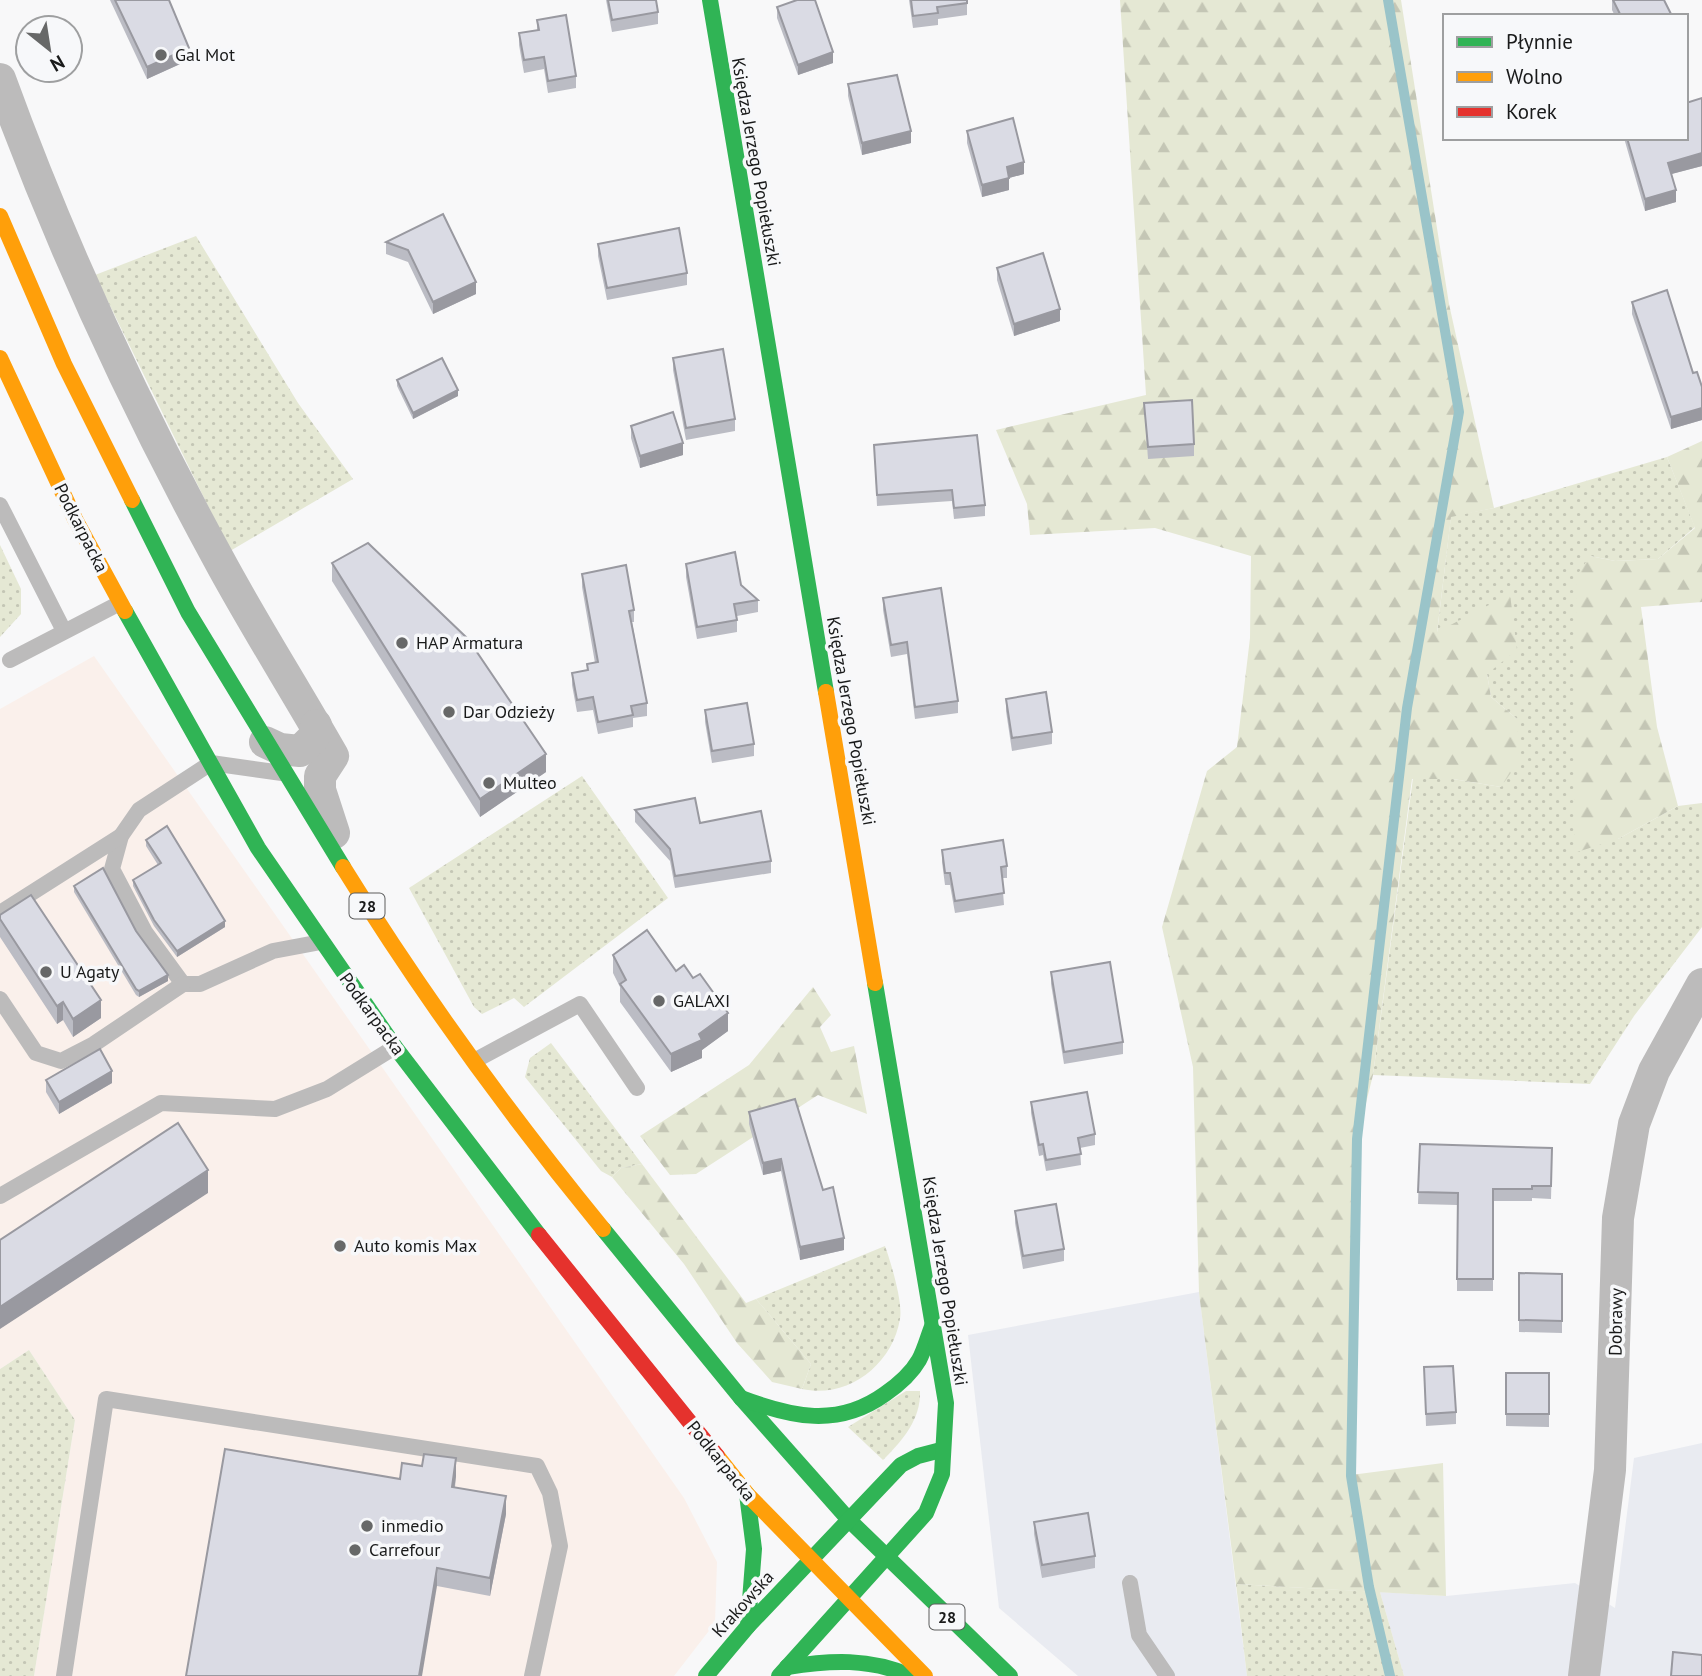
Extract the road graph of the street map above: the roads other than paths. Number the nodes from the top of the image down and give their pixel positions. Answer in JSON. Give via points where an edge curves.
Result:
{"nodes":[{"id":1,"x":710,"y":0,"type":"edge"},
{"id":2,"x":0,"y":79,"type":"edge"},
{"id":3,"x":0,"y":216,"type":"edge"},
{"id":4,"x":0,"y":358,"type":"edge"},
{"id":5,"x":0,"y":505,"type":"edge"},
{"id":6,"x":120,"y":603,"type":"junction"},
{"id":7,"x":65,"y":631,"type":"junction"},
{"id":8,"x":10,"y":660,"type":"dead end"},
{"id":9,"x":316,"y":725,"type":"junction"},
{"id":10,"x":265,"y":742,"type":"junction"},
{"id":11,"x":211,"y":763,"type":"junction"},
{"id":12,"x":284,"y":774,"type":"junction"},
{"id":13,"x":121,"y":836,"type":"junction"},
{"id":14,"x":350,"y":879,"type":"junction"},
{"id":15,"x":0,"y":913,"type":"edge"},
{"id":16,"x":321,"y":942,"type":"junction"},
{"id":17,"x":183,"y":984,"type":"junction"},
{"id":18,"x":1702,"y":984,"type":"edge"},
{"id":19,"x":0,"y":999,"type":"edge"},
{"id":20,"x":395,"y":1047,"type":"junction"},
{"id":21,"x":474,"y":1060,"type":"junction"},
{"id":22,"x":636,"y":1088,"type":"dead end"},
{"id":23,"x":0,"y":1196,"type":"edge"},
{"id":24,"x":933,"y":1324,"type":"junction"},
{"id":25,"x":741,"y":1398,"type":"junction"},
{"id":26,"x":941,"y":1450,"type":"junction"},
{"id":27,"x":747,"y":1493,"type":"junction"},
{"id":28,"x":849,"y":1520,"type":"junction"},
{"id":29,"x":886,"y":1558,"type":"junction"},
{"id":30,"x":810,"y":1559,"type":"junction"},
{"id":31,"x":1130,"y":1583,"type":"dead end"},
{"id":32,"x":849,"y":1599,"type":"junction"},
{"id":33,"x":748,"y":1626,"type":"junction"},
{"id":34,"x":783,"y":1671,"type":"edge"},
{"id":35,"x":64,"y":1676,"type":"edge"},
{"id":36,"x":532,"y":1676,"type":"edge"},
{"id":37,"x":706,"y":1676,"type":"edge"},
{"id":38,"x":911,"y":1676,"type":"edge"},
{"id":39,"x":926,"y":1676,"type":"edge"},
{"id":40,"x":1010,"y":1676,"type":"edge"},
{"id":41,"x":1167,"y":1676,"type":"edge"},
{"id":42,"x":1584,"y":1676,"type":"edge"}],
"edges":[{"from":1,"to":24,"type":"main road","name":"Księdza Jerzego Popiełuszki"},
{"from":2,"to":9,"type":"street","via":[[85,292],[164,455],[232,584]]},
{"from":3,"to":10,"type":"main road","number":"28","via":[[64,365],[188,612]]},
{"from":4,"to":6,"type":"main road","name":"Podkarpacka"},
{"from":5,"to":7,"type":"lane"},
{"from":6,"to":7,"type":"lane"},
{"from":6,"to":11,"type":"main road","name":"Podkarpacka"},
{"from":7,"to":8,"type":"lane"},
{"from":9,"to":10,"type":"street","via":[[314,737],[300,751]]},
{"from":9,"to":14,"type":"street","via":[[333,756],[320,776],[320,790]]},
{"from":10,"to":12,"type":"main road","number":"28"},
{"from":11,"to":12,"type":"lane"},
{"from":11,"to":13,"type":"lane","via":[[139,810]]},
{"from":11,"to":16,"type":"main road","name":"Podkarpacka","via":[[258,848]]},
{"from":12,"to":14,"type":"main road","number":"28"},
{"from":13,"to":15,"type":"lane"},
{"from":13,"to":17,"type":"lane","via":[[112,869],[145,932]]},
{"from":14,"to":21,"type":"main road","number":"28"},
{"from":16,"to":17,"type":"lane","via":[[273,951],[200,984]]},
{"from":16,"to":20,"type":"main road","name":"Podkarpacka"},
{"from":17,"to":19,"type":"lane","via":[[61,1061],[36,1053]]},
{"from":18,"to":42,"type":"street","name":"Dobrawy","via":[[1654,1072],[1634,1124],[1618,1218],[1609,1470]]},
{"from":20,"to":23,"type":"lane","via":[[327,1089],[275,1109],[161,1103]]},
{"from":20,"to":27,"type":"main road","name":"Podkarpacka","via":[[542,1239]]},
{"from":21,"to":22,"type":"lane","via":[[580,1004]]},
{"from":21,"to":25,"type":"main road","number":"28","via":[[586,1208]]},
{"from":24,"to":25,"type":"main road","via":[[908,1374],[864,1409],[840,1419],[772,1410]]},
{"from":24,"to":26,"type":"main road","name":"Księdza Jerzego Popiełuszki","via":[[946,1403]]},
{"from":25,"to":28,"type":"main road","number":"28"},
{"from":26,"to":28,"type":"main road","via":[[901,1465]]},
{"from":26,"to":29,"type":"main road","name":"Księdza Jerzego Popiełuszki","via":[[942,1474],[926,1513]]},
{"from":27,"to":30,"type":"main road","name":"Podkarpacka"},
{"from":27,"to":33,"type":"main road","via":[[754,1549]]},
{"from":28,"to":29,"type":"main road","number":"28"},
{"from":28,"to":30,"type":"main road"},
{"from":29,"to":32,"type":"main road","name":"Księdza Jerzego Popiełuszki"},
{"from":29,"to":40,"type":"main road","number":"28"},
{"from":30,"to":32,"type":"main road","name":"Podkarpacka"},
{"from":30,"to":33,"type":"main road","name":"Krakowska"},
{"from":31,"to":41,"type":"lane","via":[[1139,1635]]},
{"from":32,"to":34,"type":"main road"},
{"from":32,"to":39,"type":"main road","name":"Podkarpacka"},
{"from":33,"to":37,"type":"main road","name":"Krakowska"},
{"from":34,"to":38,"type":"main road","via":[[842,1658],[887,1665]]},
{"from":35,"to":36,"type":"lane","via":[[106,1399],[537,1466],[550,1493],[560,1545]]}]}
